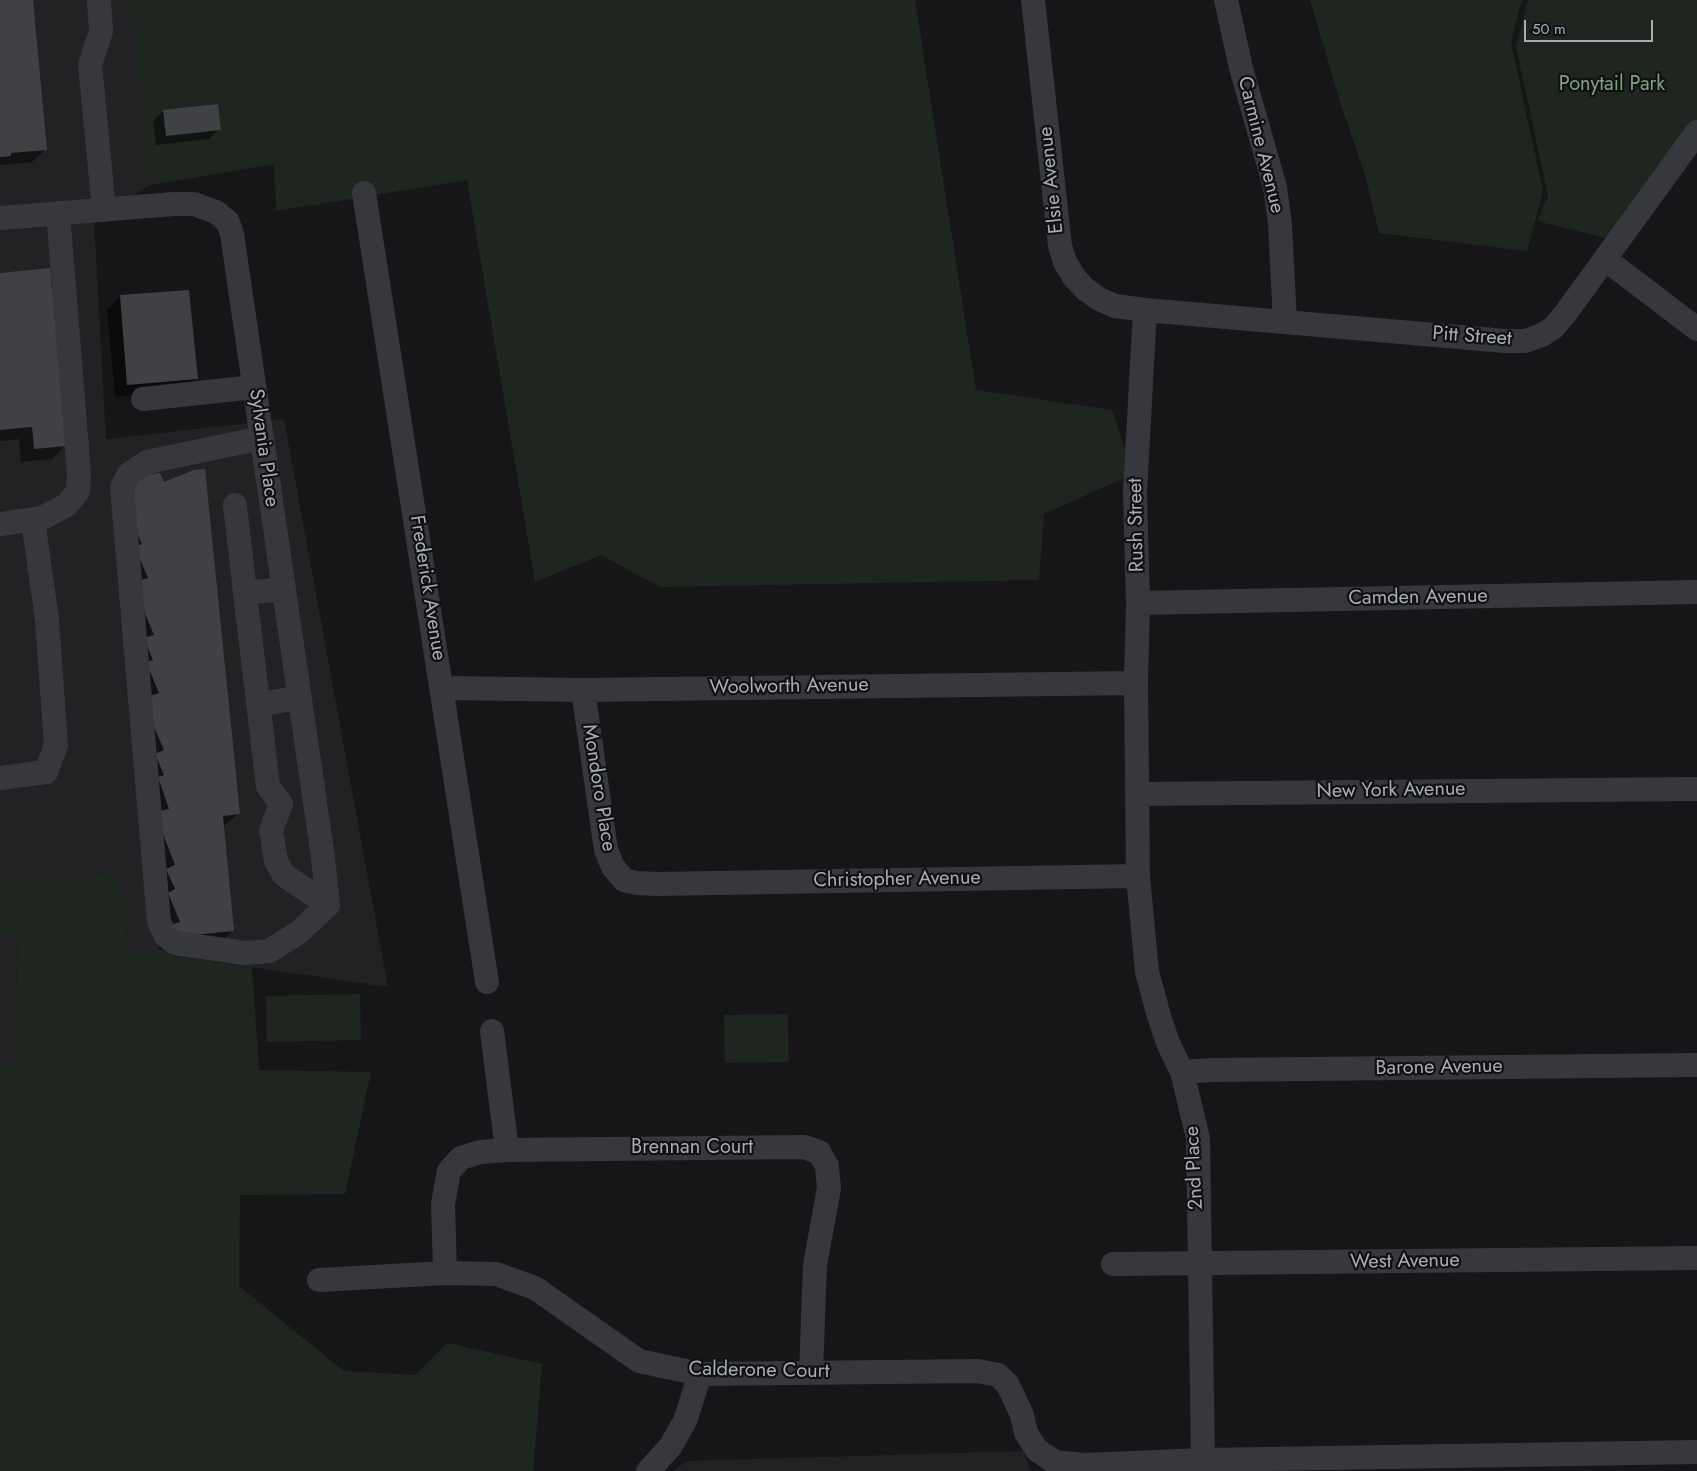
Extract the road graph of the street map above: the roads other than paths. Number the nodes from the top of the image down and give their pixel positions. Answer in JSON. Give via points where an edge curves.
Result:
{"nodes":[{"id":1,"x":98,"y":0,"type":"edge"},
{"id":2,"x":1033,"y":0,"type":"edge"},
{"id":3,"x":1226,"y":0,"type":"edge"},
{"id":4,"x":1697,"y":132,"type":"edge"},
{"id":5,"x":364,"y":194,"type":"dead end"},
{"id":6,"x":104,"y":210,"type":"junction"},
{"id":7,"x":58,"y":214,"type":"junction"},
{"id":8,"x":0,"y":218,"type":"edge"},
{"id":9,"x":1605,"y":259,"type":"junction"},
{"id":10,"x":1145,"y":310,"type":"junction"},
{"id":11,"x":1285,"y":322,"type":"junction"},
{"id":12,"x":1697,"y":329,"type":"edge"},
{"id":13,"x":254,"y":387,"type":"junction"},
{"id":14,"x":143,"y":399,"type":"dead end"},
{"id":15,"x":262,"y":438,"type":"junction"},
{"id":16,"x":235,"y":505,"type":"dead end"},
{"id":17,"x":33,"y":520,"type":"junction"},
{"id":18,"x":0,"y":524,"type":"edge"},
{"id":19,"x":284,"y":589,"type":"junction"},
{"id":20,"x":1697,"y":592,"type":"edge"},
{"id":21,"x":245,"y":593,"type":"junction"},
{"id":22,"x":1138,"y":603,"type":"junction"},
{"id":23,"x":1136,"y":683,"type":"junction"},
{"id":24,"x":443,"y":688,"type":"junction"},
{"id":25,"x":583,"y":690,"type":"junction"},
{"id":26,"x":300,"y":698,"type":"junction"},
{"id":27,"x":258,"y":704,"type":"junction"},
{"id":28,"x":0,"y":778,"type":"edge"},
{"id":29,"x":1697,"y":789,"type":"edge"},
{"id":30,"x":1138,"y":794,"type":"junction"},
{"id":31,"x":1138,"y":876,"type":"junction"},
{"id":32,"x":656,"y":884,"type":"joint"},
{"id":33,"x":328,"y":905,"type":"junction"},
{"id":34,"x":487,"y":982,"type":"dead end"},
{"id":35,"x":492,"y":1031,"type":"dead end"},
{"id":36,"x":1697,"y":1065,"type":"edge"},
{"id":37,"x":1182,"y":1072,"type":"junction"},
{"id":38,"x":508,"y":1150,"type":"junction"},
{"id":39,"x":1697,"y":1258,"type":"edge"},
{"id":40,"x":1113,"y":1264,"type":"dead end"},
{"id":41,"x":1199,"y":1264,"type":"junction"},
{"id":42,"x":445,"y":1273,"type":"junction"},
{"id":43,"x":319,"y":1280,"type":"dead end"},
{"id":44,"x":700,"y":1374,"type":"junction"},
{"id":45,"x":812,"y":1374,"type":"junction"},
{"id":46,"x":1697,"y":1452,"type":"edge"},
{"id":47,"x":1203,"y":1460,"type":"junction"},
{"id":48,"x":648,"y":1471,"type":"edge"}],
"edges":[{"from":1,"to":6,"type":"street","via":[[101,31],[90,65]]},
{"from":2,"to":10,"type":"street","name":"Elsie Avenue","via":[[1058,237],[1065,262],[1085,289],[1099,299],[1115,306]]},
{"from":3,"to":11,"type":"street","name":"Carmine Avenue","via":[[1241,68],[1275,187]]},
{"from":4,"to":9,"type":"street","name":"Pitt Street"},
{"from":5,"to":24,"type":"street","name":"Frederick Avenue"},
{"from":6,"to":7,"type":"street","name":"Sylvania Place"},
{"from":6,"to":13,"type":"street","name":"Sylvania Place","via":[[194,204],[216,212],[228,222]]},
{"from":7,"to":8,"type":"street","name":"Sylvania Place"},
{"from":7,"to":17,"type":"street","via":[[78,491],[67,505]]},
{"from":9,"to":11,"type":"street","name":"Pitt Street","via":[[1552,328],[1525,341]]},
{"from":9,"to":12,"type":"street"},
{"from":10,"to":11,"type":"street","name":"Pitt Street"},
{"from":10,"to":22,"type":"street","name":"Rush Street","via":[[1135,492]]},
{"from":13,"to":14,"type":"street"},
{"from":13,"to":15,"type":"street","name":"Sylvania Place"},
{"from":15,"to":19,"type":"street","name":"Sylvania Place"},
{"from":15,"to":33,"type":"street","via":[[147,462],[129,474],[122,487],[159,922],[166,936],[175,943],[245,953],[269,950],[298,933]]},
{"from":16,"to":21,"type":"street"},
{"from":17,"to":18,"type":"street"},
{"from":17,"to":28,"type":"street","via":[[47,620],[56,746],[46,772]]},
{"from":19,"to":21,"type":"street"},
{"from":19,"to":26,"type":"street","name":"Sylvania Place"},
{"from":20,"to":22,"type":"street","name":"Camden Avenue"},
{"from":21,"to":27,"type":"street"},
{"from":22,"to":23,"type":"street","name":"Rush Street"},
{"from":23,"to":25,"type":"street","name":"Woolworth Avenue"},
{"from":23,"to":30,"type":"street","name":"Rush Street"},
{"from":24,"to":25,"type":"street","name":"Woolworth Avenue"},
{"from":24,"to":34,"type":"street","name":"Frederick Avenue"},
{"from":25,"to":32,"type":"street","name":"Mondoro Place","via":[[606,850],[613,867],[624,880]]},
{"from":26,"to":27,"type":"street"},
{"from":26,"to":33,"type":"street","name":"Sylvania Place"},
{"from":27,"to":33,"type":"street","via":[[268,786],[281,804],[271,830],[276,861],[284,875]]},
{"from":29,"to":30,"type":"street","name":"New York Avenue"},
{"from":30,"to":31,"type":"street","name":"2nd Place"},
{"from":31,"to":32,"type":"street","name":"Christopher Avenue"},
{"from":31,"to":37,"type":"street","name":"2nd Place","via":[[1147,972],[1168,1043]]},
{"from":35,"to":38,"type":"street"},
{"from":36,"to":37,"type":"street","name":"Barone Avenue"},
{"from":37,"to":41,"type":"street","name":"2nd Place","via":[[1198,1138]]},
{"from":38,"to":42,"type":"street","name":"Brennan Court","via":[[480,1152],[461,1158],[449,1171],[443,1204]]},
{"from":38,"to":45,"type":"street","name":"Brennan Court","via":[[804,1147],[819,1152],[827,1166],[829,1188],[815,1265]]},
{"from":39,"to":41,"type":"street","name":"West Avenue"},
{"from":40,"to":41,"type":"street","name":"West Avenue"},
{"from":41,"to":47,"type":"street","name":"2nd Place"},
{"from":42,"to":43,"type":"street","name":"Calderone Court"},
{"from":42,"to":44,"type":"street","name":"Calderone Court","via":[[496,1274],[520,1281],[535,1288],[639,1362]]},
{"from":44,"to":45,"type":"street","name":"Calderone Court"},
{"from":44,"to":48,"type":"street","via":[[685,1421],[670,1447]]},
{"from":45,"to":47,"type":"street","name":"Calderone Court","via":[[978,1371],[998,1375],[1008,1385],[1026,1433],[1037,1450],[1055,1462],[1084,1465]]},
{"from":46,"to":47,"type":"street","name":"Calderone Court"}]}
